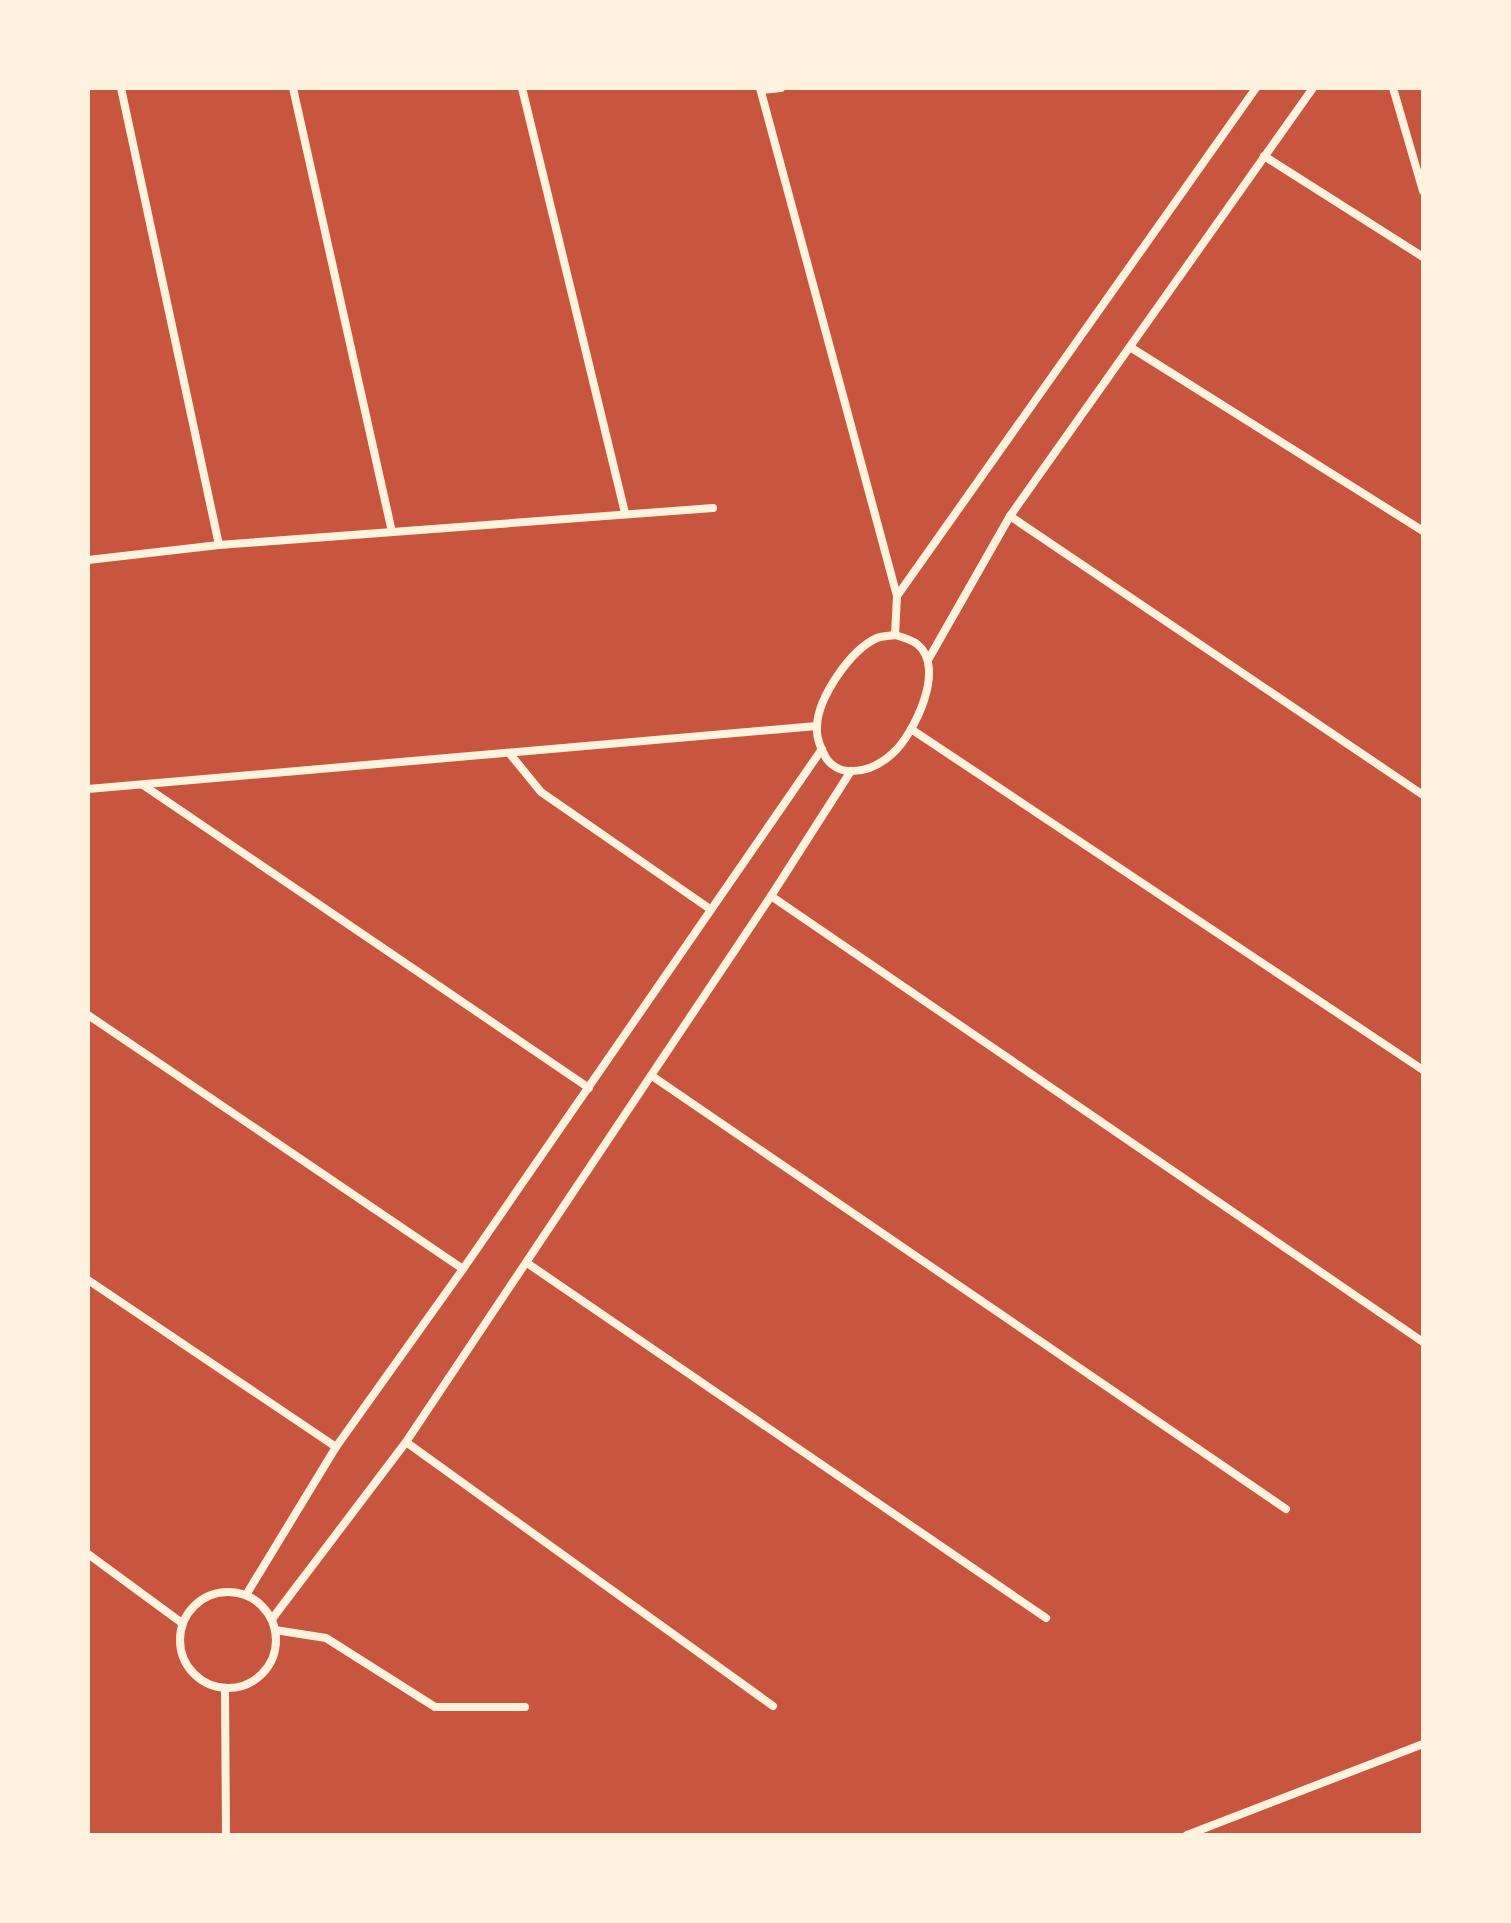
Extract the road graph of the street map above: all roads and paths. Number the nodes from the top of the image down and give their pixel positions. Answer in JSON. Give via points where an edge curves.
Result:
{"nodes":[{"id":1,"x":121,"y":88,"type":"edge"},
{"id":2,"x":293,"y":88,"type":"edge"},
{"id":3,"x":522,"y":88,"type":"edge"},
{"id":4,"x":781,"y":88,"type":"edge"},
{"id":5,"x":1256,"y":88,"type":"edge"},
{"id":6,"x":1313,"y":88,"type":"edge"},
{"id":7,"x":1393,"y":88,"type":"edge"},
{"id":8,"x":760,"y":89,"type":"edge"},
{"id":9,"x":1264,"y":156,"type":"junction"},
{"id":10,"x":1423,"y":191,"type":"edge"},
{"id":11,"x":1423,"y":257,"type":"edge"},
{"id":12,"x":1130,"y":347,"type":"junction"},
{"id":13,"x":713,"y":508,"type":"dead end"},
{"id":14,"x":625,"y":513,"type":"junction"},
{"id":15,"x":1010,"y":516,"type":"junction"},
{"id":16,"x":1423,"y":531,"type":"edge"},
{"id":17,"x":392,"y":532,"type":"junction"},
{"id":18,"x":219,"y":545,"type":"junction"},
{"id":19,"x":88,"y":560,"type":"edge"},
{"id":20,"x":897,"y":596,"type":"junction"},
{"id":21,"x":895,"y":635,"type":"junction"},
{"id":22,"x":928,"y":660,"type":"junction"},
{"id":23,"x":817,"y":726,"type":"junction"},
{"id":24,"x":911,"y":729,"type":"junction"},
{"id":25,"x":822,"y":749,"type":"junction"},
{"id":26,"x":510,"y":754,"type":"junction"},
{"id":27,"x":851,"y":771,"type":"junction"},
{"id":28,"x":143,"y":785,"type":"junction"},
{"id":29,"x":88,"y":789,"type":"edge"},
{"id":30,"x":1423,"y":795,"type":"edge"},
{"id":31,"x":771,"y":896,"type":"junction"},
{"id":32,"x":710,"y":909,"type":"junction"},
{"id":33,"x":88,"y":1015,"type":"edge"},
{"id":34,"x":1423,"y":1070,"type":"edge"},
{"id":35,"x":652,"y":1076,"type":"junction"},
{"id":36,"x":589,"y":1088,"type":"junction"},
{"id":37,"x":527,"y":1263,"type":"junction"},
{"id":38,"x":463,"y":1269,"type":"junction"},
{"id":39,"x":88,"y":1280,"type":"edge"},
{"id":40,"x":1423,"y":1342,"type":"edge"},
{"id":41,"x":406,"y":1442,"type":"junction"},
{"id":42,"x":336,"y":1447,"type":"junction"},
{"id":43,"x":1286,"y":1509,"type":"dead end"},
{"id":44,"x":88,"y":1554,"type":"edge"},
{"id":45,"x":246,"y":1595,"type":"junction"},
{"id":46,"x":1046,"y":1618,"type":"dead end"},
{"id":47,"x":272,"y":1619,"type":"junction"},
{"id":48,"x":182,"y":1623,"type":"junction"},
{"id":49,"x":275,"y":1630,"type":"junction"},
{"id":50,"x":225,"y":1690,"type":"junction"},
{"id":51,"x":773,"y":1706,"type":"dead end"},
{"id":52,"x":525,"y":1707,"type":"dead end"},
{"id":53,"x":1423,"y":1744,"type":"edge"},
{"id":54,"x":226,"y":1835,"type":"edge"},
{"id":55,"x":1187,"y":1835,"type":"edge"}],
"edges":[{"from":1,"to":18,"type":"street"},
{"from":2,"to":17,"type":"street"},
{"from":3,"to":14,"type":"street"},
{"from":4,"to":8,"type":"street"},
{"from":5,"to":20,"type":"street"},
{"from":6,"to":9,"type":"street"},
{"from":7,"to":10,"type":"street"},
{"from":8,"to":20,"type":"street"},
{"from":9,"to":11,"type":"street"},
{"from":9,"to":12,"type":"street"},
{"from":12,"to":15,"type":"street"},
{"from":12,"to":16,"type":"street"},
{"from":13,"to":14,"type":"street"},
{"from":14,"to":17,"type":"street"},
{"from":15,"to":22,"type":"street"},
{"from":15,"to":30,"type":"street"},
{"from":17,"to":18,"type":"street"},
{"from":18,"to":19,"type":"street"},
{"from":20,"to":21,"type":"street"},
{"from":21,"to":22,"type":"street","via":[[919,645]]},
{"from":21,"to":23,"type":"street","via":[[876,638],[841,669]]},
{"from":22,"to":24,"type":"street","via":[[924,705]]},
{"from":23,"to":25,"type":"street"},
{"from":23,"to":26,"type":"street"},
{"from":24,"to":27,"type":"street","via":[[894,753],[872,768]]},
{"from":24,"to":34,"type":"street"},
{"from":25,"to":27,"type":"street","via":[[826,759]]},
{"from":25,"to":32,"type":"street"},
{"from":26,"to":28,"type":"street"},
{"from":26,"to":32,"type":"street","via":[[541,792]]},
{"from":27,"to":31,"type":"street"},
{"from":28,"to":29,"type":"street"},
{"from":28,"to":36,"type":"street"},
{"from":31,"to":35,"type":"street"},
{"from":31,"to":40,"type":"street"},
{"from":32,"to":36,"type":"street"},
{"from":33,"to":38,"type":"street"},
{"from":35,"to":37,"type":"street"},
{"from":35,"to":43,"type":"street"},
{"from":36,"to":38,"type":"street"},
{"from":37,"to":41,"type":"street"},
{"from":37,"to":46,"type":"street"},
{"from":38,"to":42,"type":"street"},
{"from":39,"to":42,"type":"street"},
{"from":41,"to":47,"type":"street"},
{"from":41,"to":51,"type":"street"},
{"from":42,"to":45,"type":"street"},
{"from":44,"to":48,"type":"street"},
{"from":45,"to":47,"type":"street"},
{"from":45,"to":48,"type":"street","via":[[226,1591],[208,1596]]},
{"from":47,"to":49,"type":"street"},
{"from":48,"to":50,"type":"street","via":[[179,1646],[187,1667],[203,1683]]},
{"from":49,"to":50,"type":"street","via":[[273,1660],[254,1682]]},
{"from":49,"to":52,"type":"street","via":[[326,1638],[435,1707]]},
{"from":50,"to":54,"type":"street"},
{"from":53,"to":55,"type":"street"}]}
